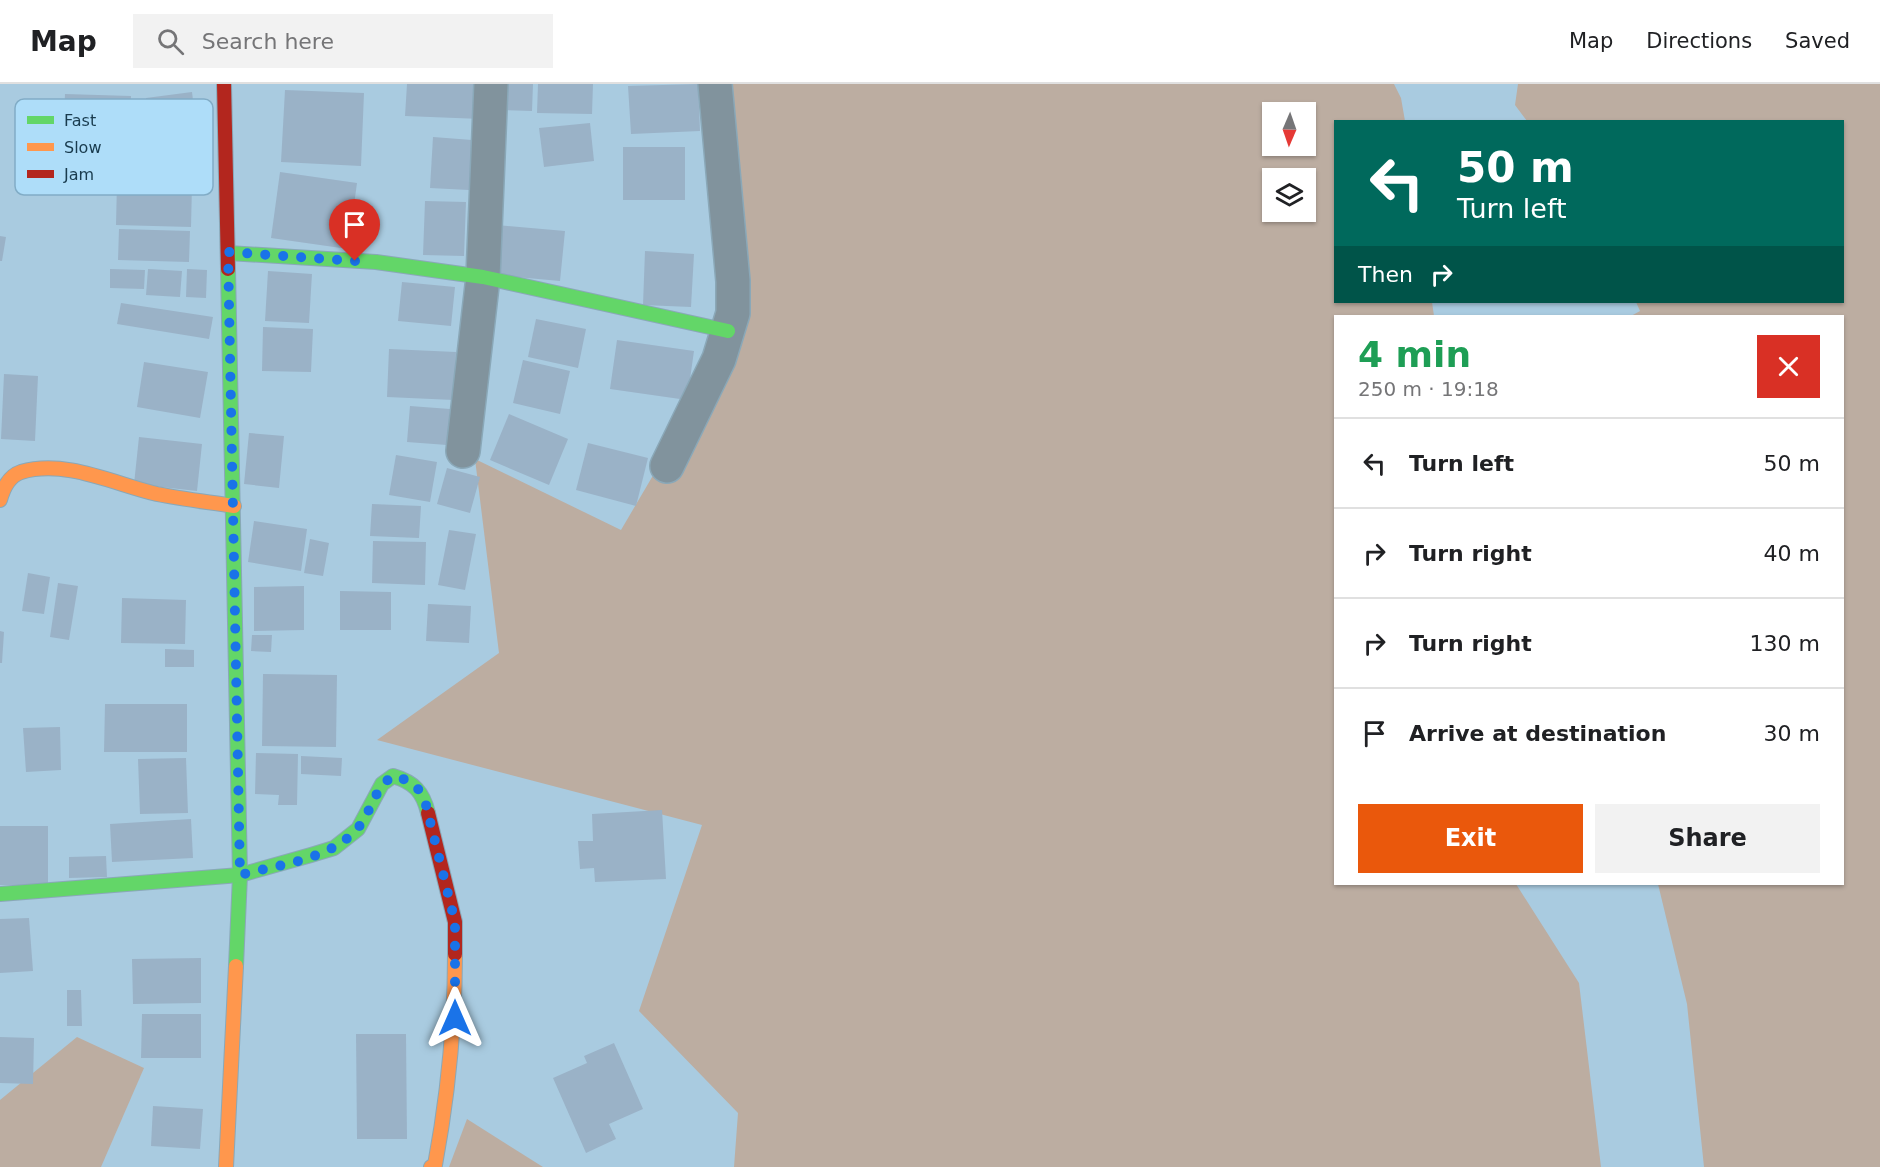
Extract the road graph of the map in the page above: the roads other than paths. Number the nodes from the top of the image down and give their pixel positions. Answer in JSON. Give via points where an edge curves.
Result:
{"nodes":[{"id":1,"x":224,"y":84,"type":"edge"},
{"id":2,"x":491,"y":84,"type":"edge"},
{"id":3,"x":715,"y":84,"type":"edge"},
{"id":4,"x":228,"y":252,"type":"junction"},
{"id":5,"x":483,"y":277,"type":"junction"},
{"id":6,"x":728,"y":331,"type":"junction"},
{"id":7,"x":463,"y":451,"type":"dead end"},
{"id":8,"x":667,"y":466,"type":"dead end"},
{"id":9,"x":0,"y":500,"type":"edge"},
{"id":10,"x":234,"y":506,"type":"junction"},
{"id":11,"x":240,"y":875,"type":"junction"},
{"id":12,"x":0,"y":894,"type":"edge"},
{"id":13,"x":226,"y":1167,"type":"edge"},
{"id":14,"x":431,"y":1167,"type":"edge"}],
"edges":[{"from":1,"to":4,"type":"street"},
{"from":2,"to":5,"type":"street"},
{"from":3,"to":6,"type":"street","via":[[733,281],[733,313]]},
{"from":4,"to":5,"type":"street","via":[[376,262]]},
{"from":4,"to":10,"type":"street"},
{"from":5,"to":6,"type":"street"},
{"from":5,"to":7,"type":"street"},
{"from":6,"to":8,"type":"street","via":[[719,359]]},
{"from":9,"to":10,"type":"street","via":[[4,486],[19,473],[43,469]]},
{"from":10,"to":11,"type":"street"},
{"from":11,"to":12,"type":"street"},
{"from":11,"to":13,"type":"street"},
{"from":11,"to":14,"type":"street","via":[[334,848],[358,829],[382,784],[393,776],[408,779],[420,789],[455,922],[455,1018],[445,1113],[435,1165]]}]}
